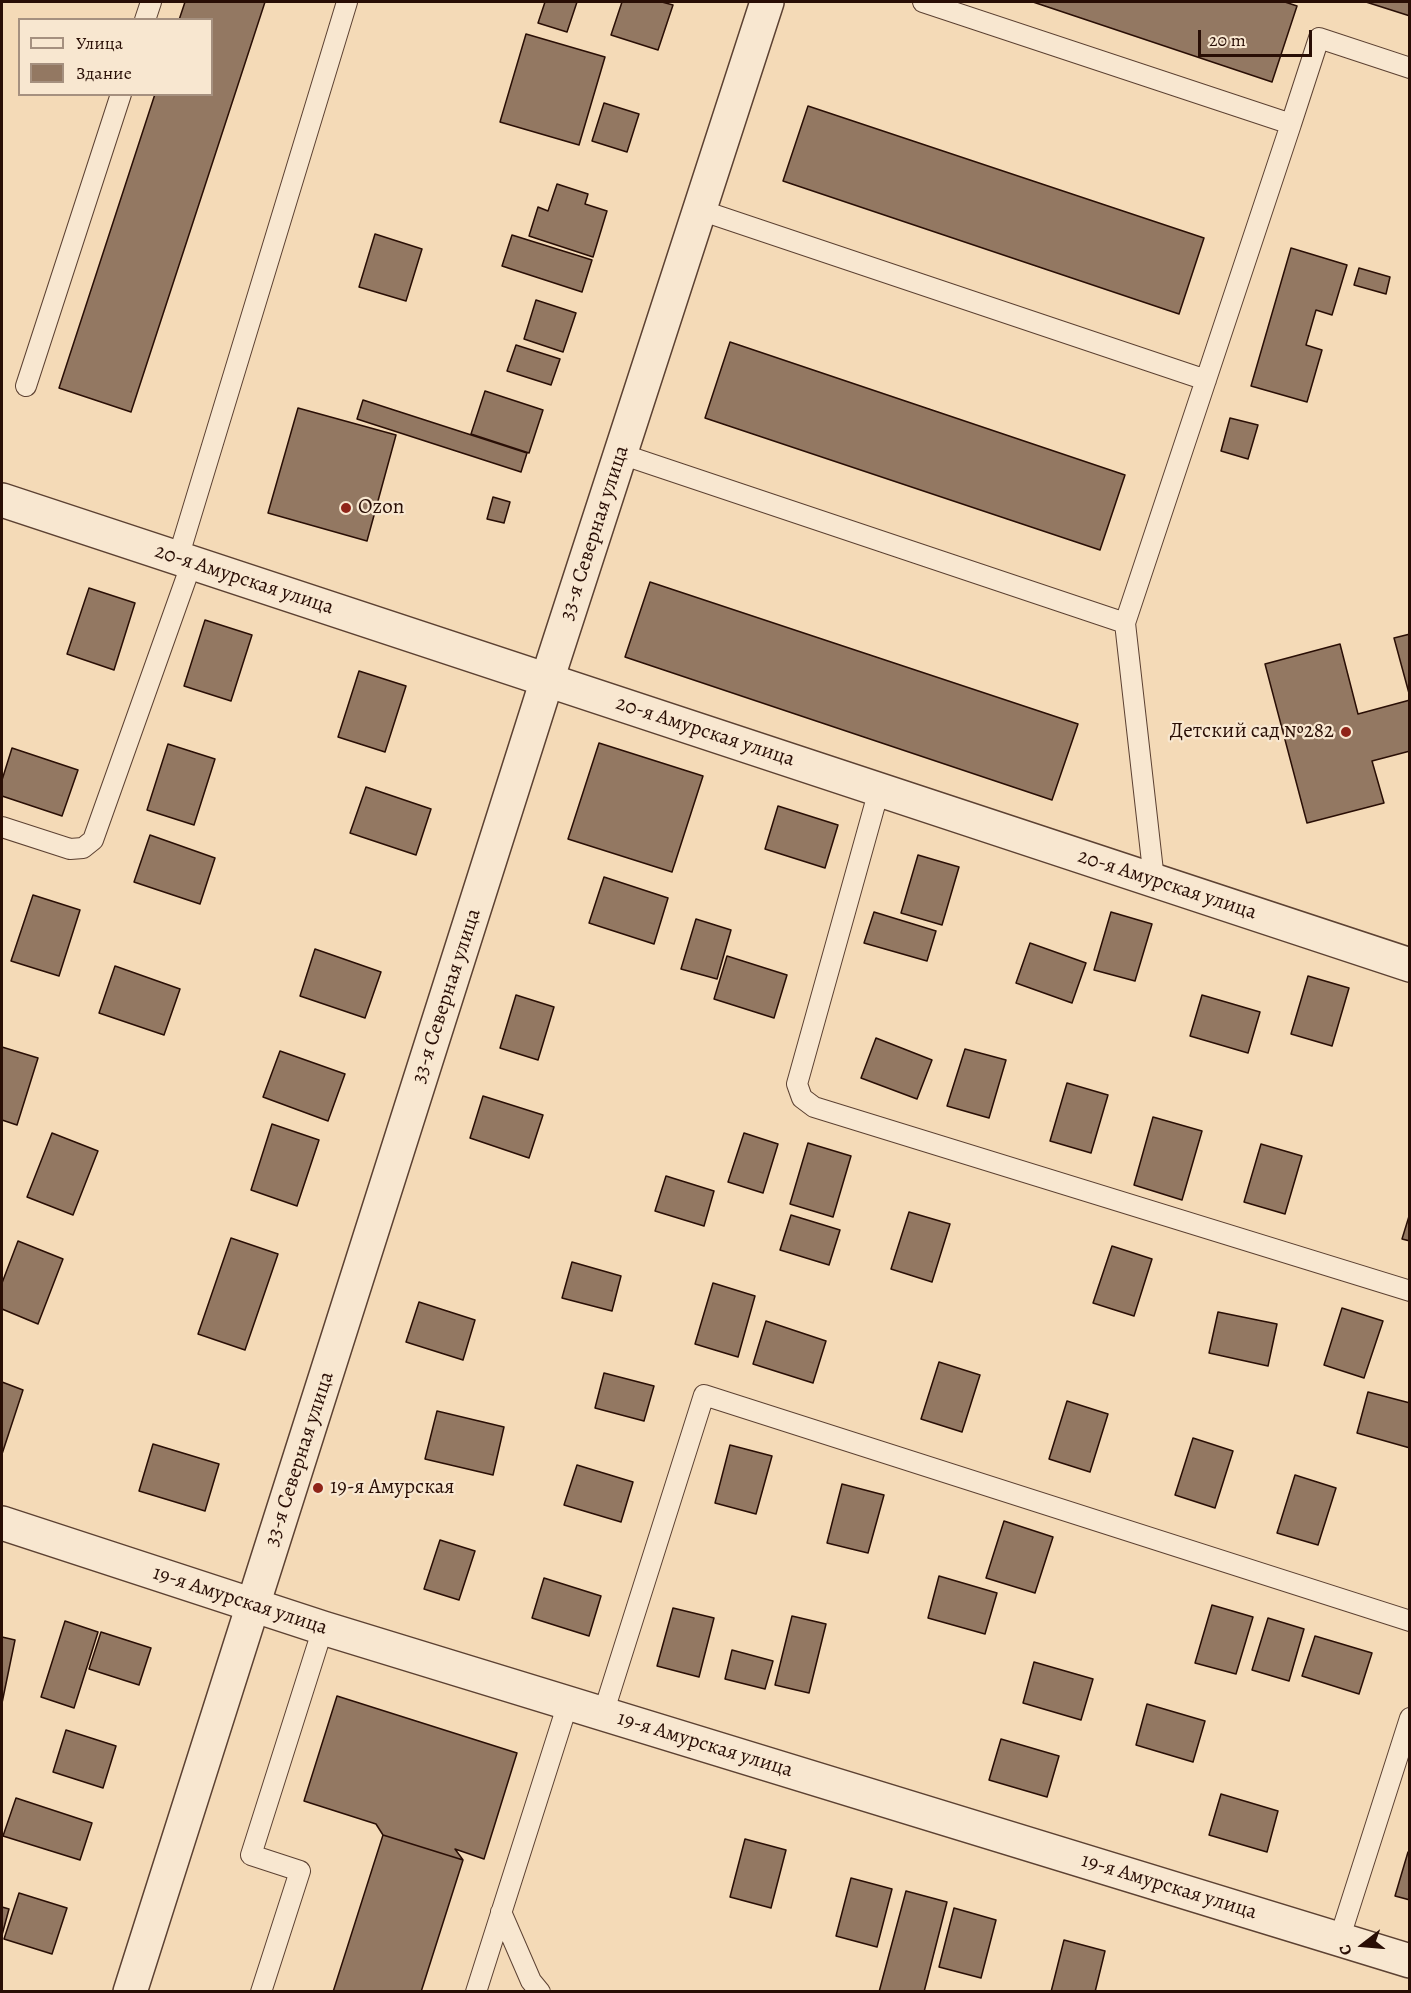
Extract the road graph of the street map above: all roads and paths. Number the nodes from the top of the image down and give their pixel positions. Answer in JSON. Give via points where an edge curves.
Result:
{"nodes":[{"id":1,"x":151,"y":2,"type":"edge"},
{"id":2,"x":347,"y":2,"type":"edge"},
{"id":3,"x":767,"y":2,"type":"edge"},
{"id":4,"x":923,"y":2,"type":"edge"},
{"id":5,"x":147,"y":18,"type":"edge"},
{"id":6,"x":1410,"y":68,"type":"edge"},
{"id":7,"x":120,"y":96,"type":"edge"},
{"id":8,"x":1291,"y":124,"type":"junction"},
{"id":9,"x":700,"y":210,"type":"junction"},
{"id":10,"x":1206,"y":380,"type":"junction"},
{"id":11,"x":26,"y":386,"type":"dead end"},
{"id":12,"x":621,"y":454,"type":"junction"},
{"id":13,"x":2,"y":500,"type":"edge"},
{"id":14,"x":185,"y":560,"type":"junction"},
{"id":15,"x":1125,"y":623,"type":"junction"},
{"id":16,"x":547,"y":680,"type":"junction"},
{"id":17,"x":879,"y":790,"type":"junction"},
{"id":18,"x":2,"y":827,"type":"edge"},
{"id":19,"x":1154,"y":880,"type":"junction"},
{"id":20,"x":1410,"y":965,"type":"edge"},
{"id":21,"x":1410,"y":1291,"type":"edge"},
{"id":22,"x":2,"y":1523,"type":"edge"},
{"id":23,"x":254,"y":1605,"type":"junction"},
{"id":24,"x":1410,"y":1621,"type":"edge"},
{"id":25,"x":323,"y":1628,"type":"junction"},
{"id":26,"x":568,"y":1703,"type":"junction"},
{"id":27,"x":603,"y":1714,"type":"junction"},
{"id":28,"x":1410,"y":1718,"type":"edge"},
{"id":29,"x":501,"y":1912,"type":"junction"},
{"id":30,"x":1339,"y":1940,"type":"junction"},
{"id":31,"x":1410,"y":1961,"type":"edge"},
{"id":32,"x":130,"y":1992,"type":"edge"},
{"id":33,"x":261,"y":1992,"type":"edge"},
{"id":34,"x":476,"y":1992,"type":"edge"},
{"id":35,"x":540,"y":1992,"type":"edge"}],
"edges":[{"from":1,"to":5,"type":"lane"},
{"from":2,"to":14,"type":"lane"},
{"from":3,"to":9,"type":"street","name":"33-я Северная улица"},
{"from":4,"to":8,"type":"lane"},
{"from":6,"to":8,"type":"lane","via":[[1319,38]]},
{"from":7,"to":11,"type":"lane"},
{"from":8,"to":10,"type":"lane"},
{"from":9,"to":10,"type":"lane"},
{"from":9,"to":12,"type":"street","name":"33-я Северная улица"},
{"from":10,"to":15,"type":"lane"},
{"from":12,"to":15,"type":"lane"},
{"from":12,"to":16,"type":"street","name":"33-я Северная улица"},
{"from":13,"to":14,"type":"street","name":"20-я Амурская улица"},
{"from":14,"to":16,"type":"street","name":"20-я Амурская улица"},
{"from":14,"to":18,"type":"lane","via":[[93,840],[83,848],[70,849]]},
{"from":15,"to":19,"type":"lane"},
{"from":16,"to":17,"type":"street","name":"20-я Амурская улица"},
{"from":16,"to":23,"type":"street","name":"33-я Северная улица"},
{"from":17,"to":19,"type":"street","name":"20-я Амурская улица"},
{"from":17,"to":21,"type":"lane","via":[[797,1084],[802,1098],[814,1107]]},
{"from":19,"to":20,"type":"street","name":"20-я Амурская улица"},
{"from":22,"to":23,"type":"street","name":"19-я Амурская улица"},
{"from":23,"to":25,"type":"street","name":"19-я Амурская улица"},
{"from":23,"to":32,"type":"street","name":"33-я Северная улица"},
{"from":24,"to":27,"type":"lane","via":[[704,1395]]},
{"from":25,"to":26,"type":"street","name":"19-я Амурская улица"},
{"from":25,"to":33,"type":"lane","via":[[251,1855],[300,1871]]},
{"from":26,"to":27,"type":"street","name":"19-я Амурская улица"},
{"from":26,"to":29,"type":"lane"},
{"from":27,"to":30,"type":"street","name":"19-я Амурская улица"},
{"from":28,"to":30,"type":"lane"},
{"from":29,"to":34,"type":"lane"},
{"from":29,"to":35,"type":"lane","via":[[531,1981]]},
{"from":30,"to":31,"type":"street","name":"19-я Амурская улица"}]}
